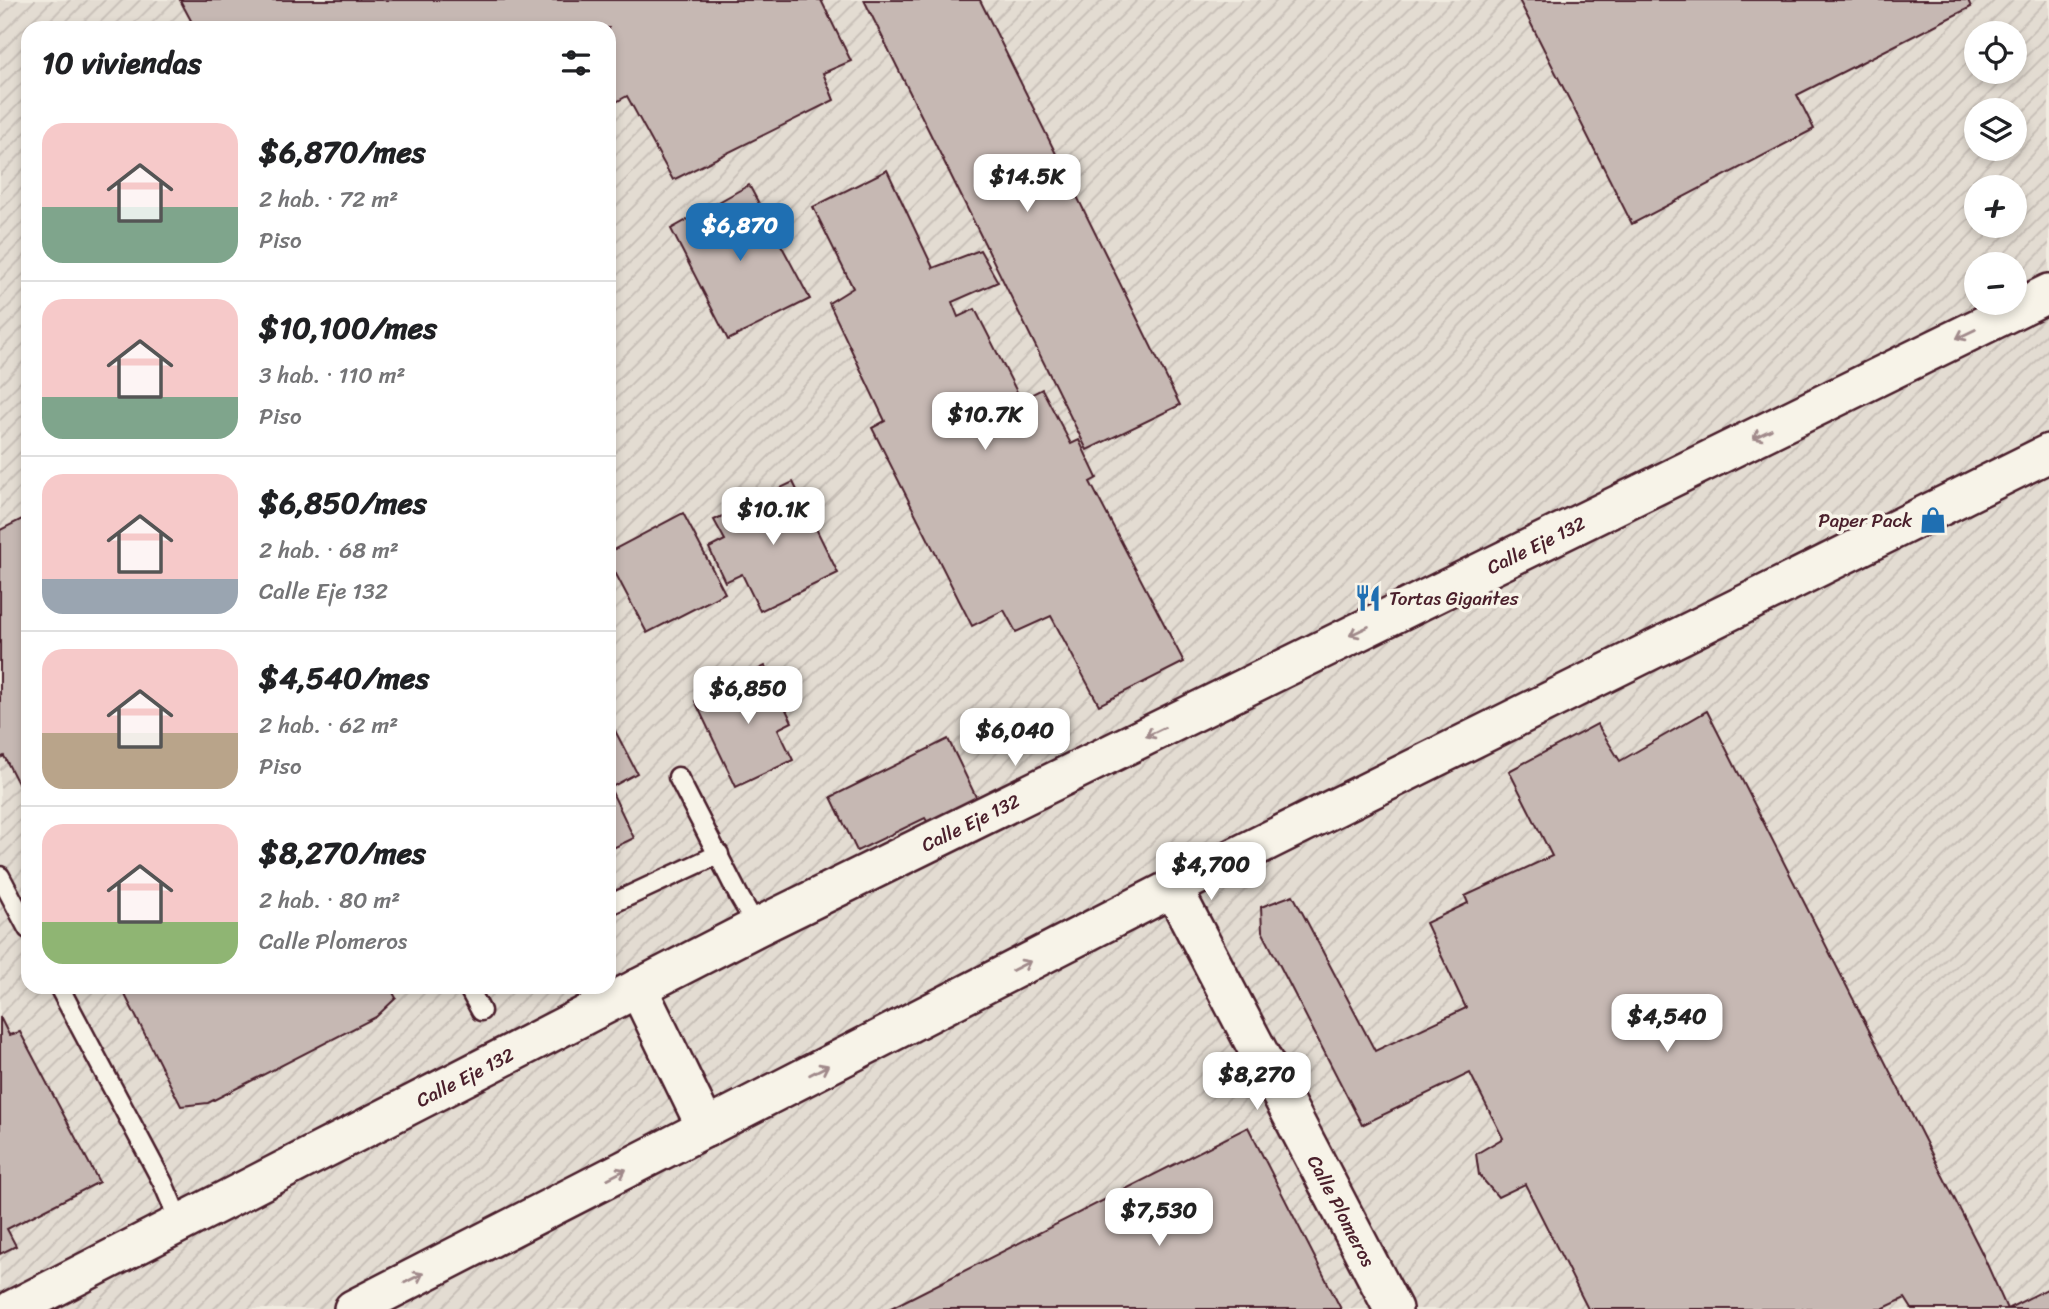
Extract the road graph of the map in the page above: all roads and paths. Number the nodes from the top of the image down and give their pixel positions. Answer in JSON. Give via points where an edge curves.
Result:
{"nodes":[{"id":1,"x":2049,"y":293,"type":"edge"},
{"id":2,"x":2049,"y":453,"type":"edge"},
{"id":3,"x":678,"y":777,"type":"dead end"},
{"id":4,"x":719,"y":854,"type":"junction"},
{"id":5,"x":0,"y":876,"type":"edge"},
{"id":6,"x":1173,"y":888,"type":"junction"},
{"id":7,"x":616,"y":902,"type":"edge"},
{"id":8,"x":21,"y":916,"type":"edge"},
{"id":9,"x":757,"y":927,"type":"junction"},
{"id":10,"x":638,"y":988,"type":"junction"},
{"id":11,"x":63,"y":994,"type":"edge"},
{"id":12,"x":472,"y":994,"type":"edge"},
{"id":13,"x":481,"y":1011,"type":"dead end"},
{"id":14,"x":706,"y":1128,"type":"junction"},
{"id":15,"x":180,"y":1223,"type":"junction"},
{"id":16,"x":13,"y":1309,"type":"edge"},
{"id":17,"x":354,"y":1309,"type":"edge"},
{"id":18,"x":1393,"y":1309,"type":"edge"}],
"edges":[{"from":1,"to":9,"type":"street","name":"Calle Eje 132","one_way":true},
{"from":2,"to":6,"type":"street"},
{"from":3,"to":4,"type":"lane"},
{"from":4,"to":7,"type":"lane"},
{"from":4,"to":9,"type":"lane"},
{"from":5,"to":8,"type":"lane"},
{"from":14,"to":6,"type":"street","one_way":true},
{"from":6,"to":18,"type":"street","name":"Calle Plomeros"},
{"from":9,"to":10,"type":"street","name":"Calle Eje 132"},
{"from":10,"to":14,"type":"street"},
{"from":10,"to":15,"type":"street","name":"Calle Eje 132"},
{"from":11,"to":15,"type":"lane"},
{"from":12,"to":13,"type":"lane"},
{"from":17,"to":14,"type":"street","one_way":true},
{"from":15,"to":16,"type":"street","name":"Calle Eje 132"}]}
